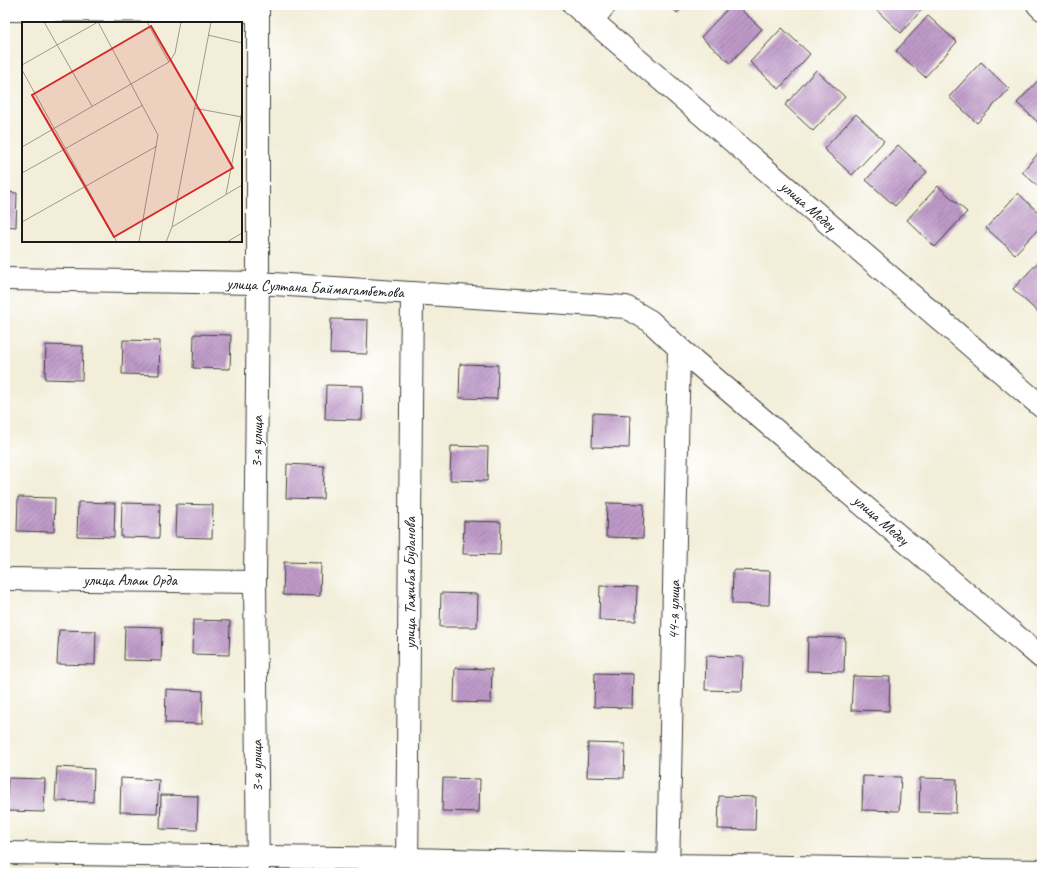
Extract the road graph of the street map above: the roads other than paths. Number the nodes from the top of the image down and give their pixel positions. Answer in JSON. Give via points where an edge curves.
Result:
{"nodes":[{"id":1,"x":574,"y":5,"type":"edge"},
{"id":2,"x":1038,"y":5,"type":"edge"},
{"id":3,"x":257,"y":8,"type":"edge"},
{"id":4,"x":1042,"y":9,"type":"edge"},
{"id":5,"x":5,"y":10,"type":"edge"},
{"id":6,"x":598,"y":13,"type":"edge"},
{"id":7,"x":5,"y":279,"type":"edge"},
{"id":8,"x":258,"y":283,"type":"junction"},
{"id":9,"x":412,"y":293,"type":"junction"},
{"id":10,"x":626,"y":307,"type":"joint"},
{"id":11,"x":679,"y":348,"type":"junction"},
{"id":12,"x":1042,"y":408,"type":"edge"},
{"id":13,"x":5,"y":579,"type":"edge"},
{"id":14,"x":255,"y":582,"type":"junction"},
{"id":15,"x":1042,"y":658,"type":"edge"},
{"id":16,"x":5,"y":853,"type":"edge"},
{"id":17,"x":258,"y":865,"type":"edge"},
{"id":18,"x":408,"y":866,"type":"edge"},
{"id":19,"x":668,"y":869,"type":"edge"},
{"id":20,"x":1042,"y":872,"type":"edge"}],
"edges":[{"from":1,"to":6,"type":"street","name":"улица Медеу"},
{"from":2,"to":4,"type":"street"},
{"from":3,"to":5,"type":"street"},
{"from":3,"to":8,"type":"street","name":"3-я улица"},
{"from":6,"to":12,"type":"street","name":"улица Медеу"},
{"from":7,"to":8,"type":"street","name":"улица Султана Баймагамбетова"},
{"from":8,"to":9,"type":"street","name":"улица Султана Баймагамбетова"},
{"from":8,"to":14,"type":"street","name":"3-я улица"},
{"from":9,"to":10,"type":"street","name":"улица Султана Баймагамбетова"},
{"from":9,"to":18,"type":"street","name":"улица Тажибая Буданова"},
{"from":10,"to":11,"type":"street","name":"улица Медеу","via":[[650,321]]},
{"from":11,"to":15,"type":"street","name":"улица Медеу"},
{"from":11,"to":19,"type":"street","name":"44-я улица"},
{"from":13,"to":14,"type":"street","name":"улица Алаш Орда"},
{"from":14,"to":17,"type":"street","name":"3-я улица"},
{"from":16,"to":17,"type":"street"},
{"from":17,"to":18,"type":"street"},
{"from":18,"to":19,"type":"street"},
{"from":19,"to":20,"type":"street"}]}
